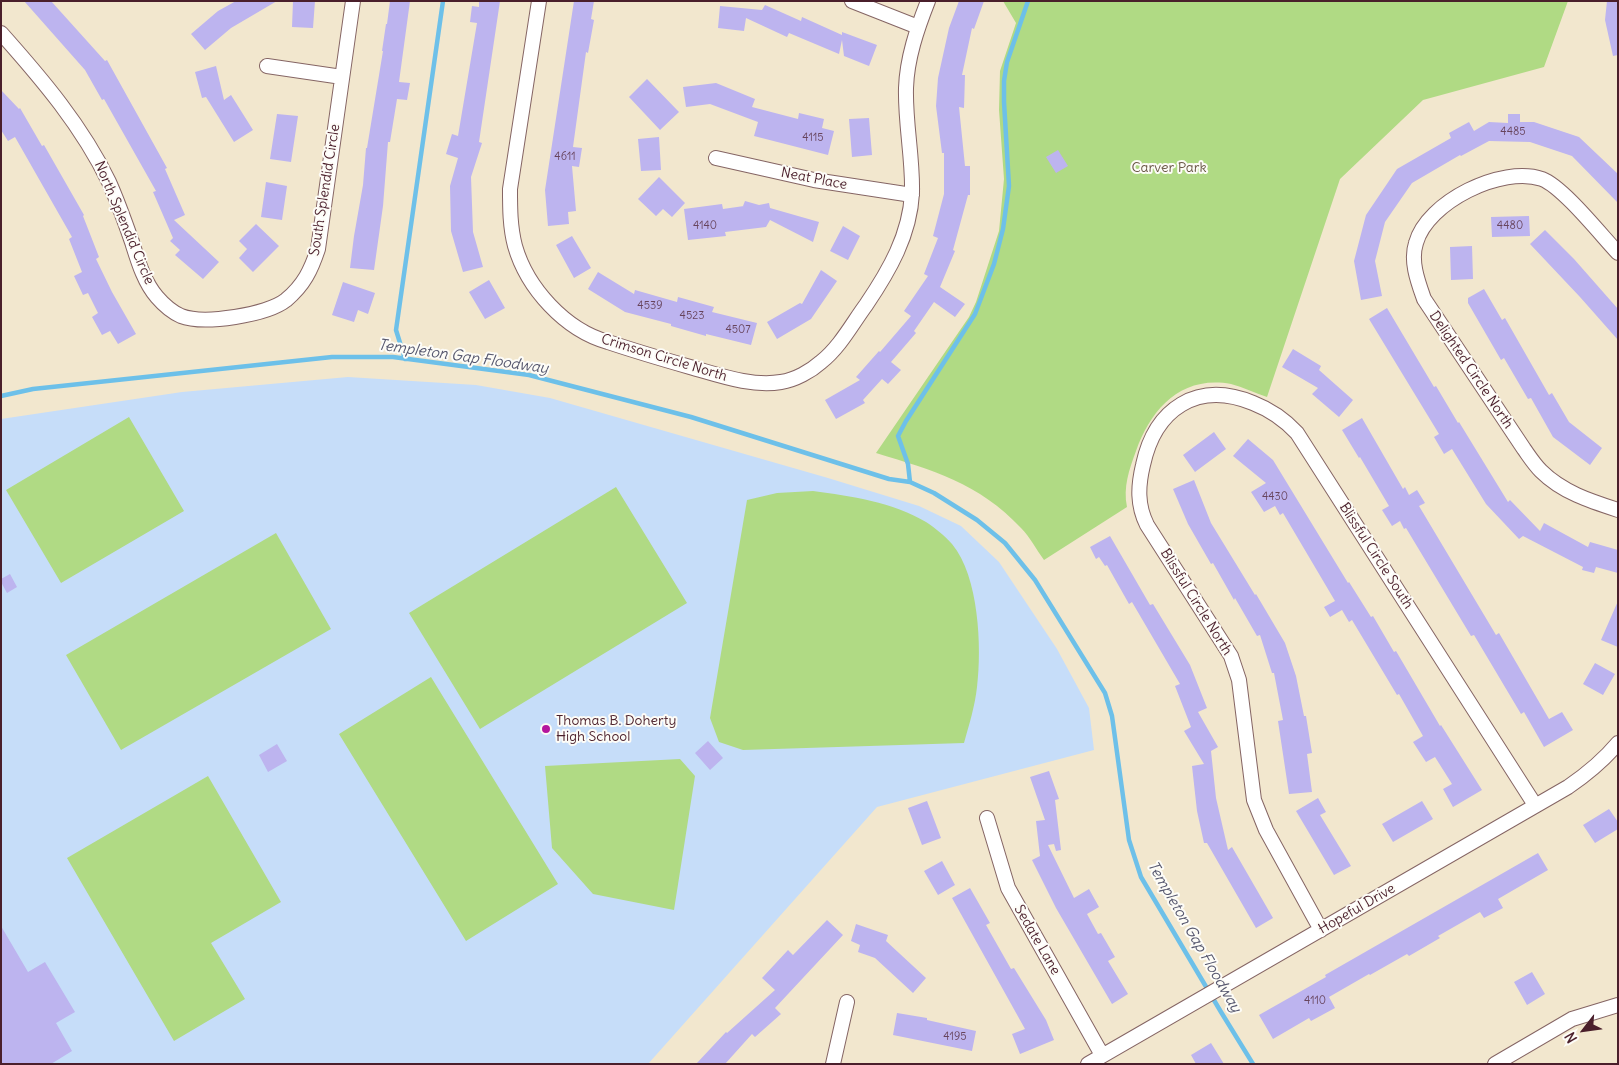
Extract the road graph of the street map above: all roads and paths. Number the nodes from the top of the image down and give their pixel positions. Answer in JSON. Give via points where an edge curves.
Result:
{"nodes":[{"id":1,"x":353,"y":1,"type":"edge"},
{"id":2,"x":539,"y":1,"type":"edge"},
{"id":3,"x":852,"y":1,"type":"edge"},
{"id":4,"x":928,"y":1,"type":"edge"},
{"id":5,"x":918,"y":27,"type":"junction"},
{"id":6,"x":1,"y":33,"type":"edge"},
{"id":7,"x":267,"y":66,"type":"dead end"},
{"id":8,"x":342,"y":77,"type":"junction"},
{"id":9,"x":716,"y":158,"type":"dead end"},
{"id":10,"x":912,"y":195,"type":"junction"},
{"id":11,"x":1618,"y":253,"type":"edge"},
{"id":12,"x":236,"y":316,"type":"joint"},
{"id":13,"x":1166,"y":416,"type":"joint"},
{"id":14,"x":1618,"y":510,"type":"edge"},
{"id":15,"x":1618,"y":744,"type":"edge"},
{"id":16,"x":1535,"y":805,"type":"junction"},
{"id":17,"x":988,"y":818,"type":"dead end"},
{"id":18,"x":1321,"y":930,"type":"junction"},
{"id":19,"x":847,"y":1002,"type":"dead end"},
{"id":20,"x":1618,"y":1005,"type":"edge"},
{"id":21,"x":1102,"y":1055,"type":"junction"},
{"id":22,"x":833,"y":1064,"type":"edge"},
{"id":23,"x":1088,"y":1064,"type":"edge"},
{"id":24,"x":1495,"y":1064,"type":"edge"}],
"edges":[{"from":1,"to":8,"type":"street","name":"South Splendid Circle"},
{"from":2,"to":10,"type":"street","name":"Crimson Circle North","via":[[510,189],[510,218],[526,272],[558,313],[580,330],[602,341],[732,379],[783,382],[809,370],[836,348],[895,258]]},
{"from":3,"to":5,"type":"street"},
{"from":4,"to":5,"type":"street","name":"Crimson Circle North"},
{"from":5,"to":10,"type":"street","name":"Crimson Circle North","via":[[906,89]]},
{"from":6,"to":12,"type":"street","name":"North Splendid Circle","via":[[45,82],[98,159],[146,281],[157,297],[180,316],[209,319]]},
{"from":7,"to":8,"type":"street"},
{"from":8,"to":12,"type":"street","name":"South Splendid Circle","via":[[318,249],[310,272],[285,301],[268,309]]},
{"from":9,"to":10,"type":"street","name":"Neat Place","via":[[814,180]]},
{"from":11,"to":14,"type":"street","name":"Delighted Circle North","via":[[1557,188],[1528,175],[1506,177],[1460,194],[1434,214],[1415,244],[1416,272],[1424,299],[1540,471],[1562,488]]},
{"from":13,"to":16,"type":"street","name":"Blissful Circle South","via":[[1196,396],[1222,394],[1262,407],[1289,424],[1303,441]]},
{"from":13,"to":18,"type":"street","name":"Blissful Circle North","via":[[1146,454],[1140,479],[1140,507],[1147,525],[1231,656],[1239,680],[1254,800],[1266,830]]},
{"from":15,"to":16,"type":"street","name":"Hopeful Drive","via":[[1587,774]]},
{"from":16,"to":18,"type":"street","name":"Hopeful Drive"},
{"from":17,"to":21,"type":"street","name":"Sedate Lane","via":[[1008,888]]},
{"from":18,"to":21,"type":"street","name":"Hopeful Drive"},
{"from":19,"to":22,"type":"street"},
{"from":20,"to":24,"type":"street","via":[[1572,1019]]},
{"from":21,"to":23,"type":"street","name":"Hopeful Drive"}]}
